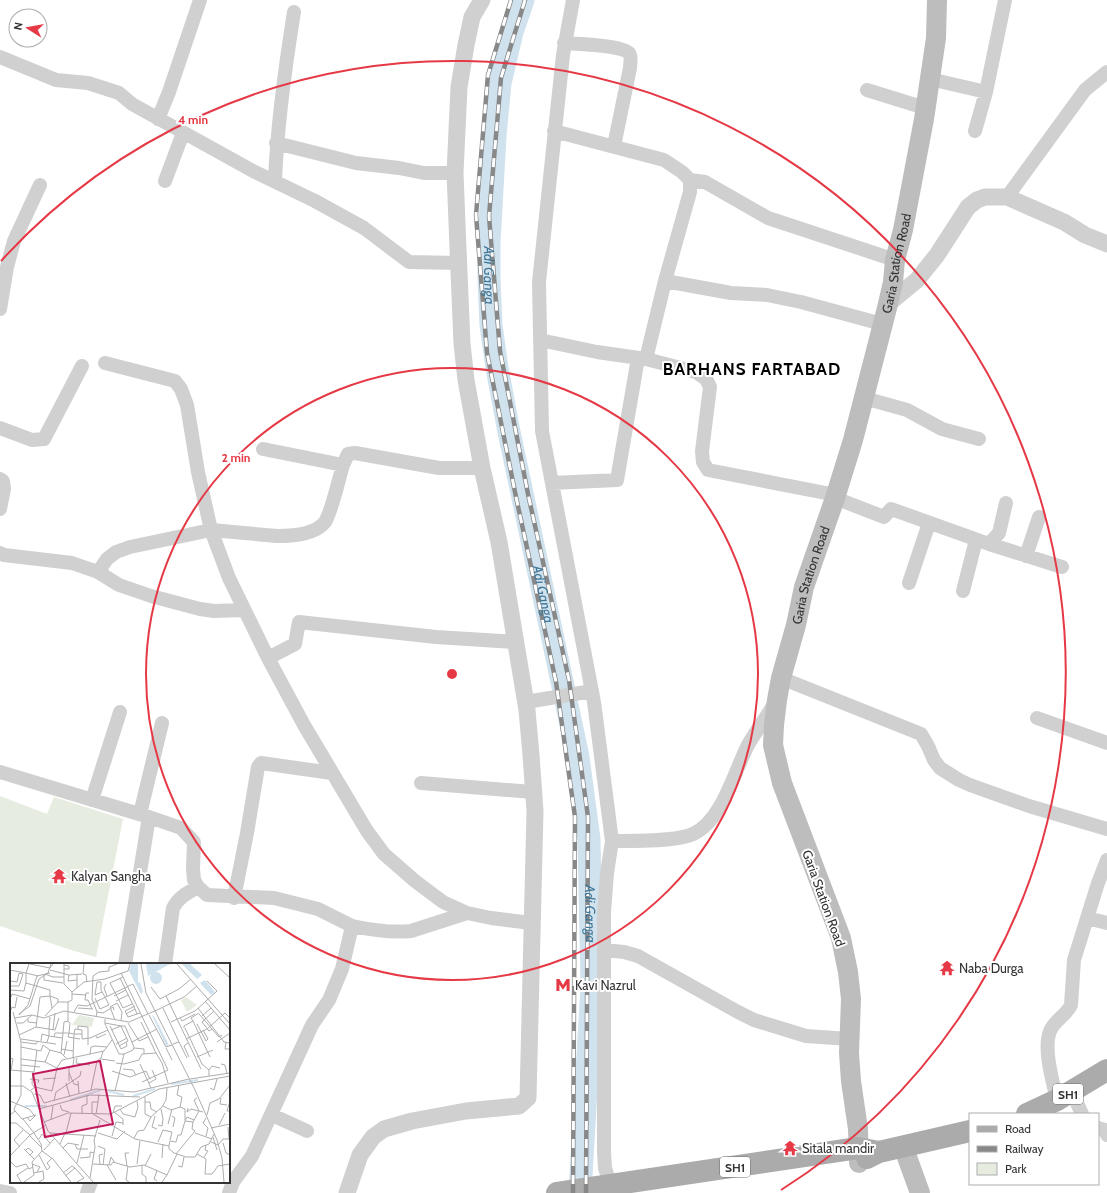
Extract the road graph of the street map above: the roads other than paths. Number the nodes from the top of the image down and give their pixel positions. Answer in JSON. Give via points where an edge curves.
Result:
{"nodes":[{"id":1,"x":200,"y":0,"type":"edge"},
{"id":2,"x":482,"y":0,"type":"edge"},
{"id":3,"x":573,"y":0,"type":"edge"},
{"id":4,"x":937,"y":0,"type":"edge"},
{"id":5,"x":1005,"y":0,"type":"edge"},
{"id":6,"x":294,"y":12,"type":"dead end"},
{"id":7,"x":564,"y":43,"type":"junction"},
{"id":8,"x":0,"y":57,"type":"edge"},
{"id":9,"x":1107,"y":72,"type":"edge"},
{"id":10,"x":930,"y":79,"type":"junction"},
{"id":11,"x":867,"y":90,"type":"dead end"},
{"id":12,"x":986,"y":92,"type":"junction"},
{"id":13,"x":925,"y":108,"type":"junction"},
{"id":14,"x":158,"y":119,"type":"junction"},
{"id":15,"x":554,"y":131,"type":"junction"},
{"id":16,"x":976,"y":131,"type":"dead end"},
{"id":17,"x":183,"y":133,"type":"junction"},
{"id":18,"x":276,"y":143,"type":"junction"},
{"id":19,"x":614,"y":146,"type":"junction"},
{"id":20,"x":455,"y":173,"type":"junction"},
{"id":21,"x":690,"y":180,"type":"junction"},
{"id":22,"x":165,"y":181,"type":"dead end"},
{"id":23,"x":275,"y":181,"type":"junction"},
{"id":24,"x":40,"y":184,"type":"dead end"},
{"id":25,"x":1007,"y":197,"type":"junction"},
{"id":26,"x":1107,"y":244,"type":"edge"},
{"id":27,"x":895,"y":260,"type":"junction"},
{"id":28,"x":459,"y":263,"type":"junction"},
{"id":29,"x":665,"y":281,"type":"junction"},
{"id":30,"x":888,"y":304,"type":"junction"},
{"id":31,"x":0,"y":309,"type":"edge"},
{"id":32,"x":882,"y":324,"type":"junction"},
{"id":33,"x":540,"y":340,"type":"junction"},
{"id":34,"x":642,"y":359,"type":"junction"},
{"id":35,"x":105,"y":363,"type":"dead end"},
{"id":36,"x":82,"y":366,"type":"dead end"},
{"id":37,"x":864,"y":398,"type":"junction"},
{"id":38,"x":0,"y":428,"type":"edge"},
{"id":39,"x":979,"y":439,"type":"dead end"},
{"id":40,"x":262,"y":449,"type":"dead end"},
{"id":41,"x":343,"y":465,"type":"junction"},
{"id":42,"x":482,"y":468,"type":"junction"},
{"id":43,"x":0,"y":479,"type":"edge"},
{"id":44,"x":552,"y":483,"type":"junction"},
{"id":45,"x":836,"y":496,"type":"junction"},
{"id":46,"x":1006,"y":503,"type":"dead end"},
{"id":47,"x":0,"y":509,"type":"edge"},
{"id":48,"x":1039,"y":518,"type":"dead end"},
{"id":49,"x":929,"y":523,"type":"junction"},
{"id":50,"x":211,"y":530,"type":"junction"},
{"id":51,"x":982,"y":542,"type":"junction"},
{"id":52,"x":0,"y":553,"type":"edge"},
{"id":53,"x":1026,"y":556,"type":"junction"},
{"id":54,"x":1062,"y":567,"type":"dead end"},
{"id":55,"x":98,"y":572,"type":"junction"},
{"id":56,"x":909,"y":583,"type":"dead end"},
{"id":57,"x":963,"y":591,"type":"dead end"},
{"id":58,"x":244,"y":610,"type":"junction"},
{"id":59,"x":516,"y":642,"type":"junction"},
{"id":60,"x":268,"y":658,"type":"junction"},
{"id":61,"x":782,"y":678,"type":"junction"},
{"id":62,"x":592,"y":691,"type":"junction"},
{"id":63,"x":777,"y":700,"type":"junction"},
{"id":64,"x":526,"y":702,"type":"junction"},
{"id":65,"x":120,"y":712,"type":"dead end"},
{"id":66,"x":1037,"y":718,"type":"dead end"},
{"id":67,"x":162,"y":723,"type":"dead end"},
{"id":68,"x":1107,"y":743,"type":"edge"},
{"id":69,"x":0,"y":772,"type":"edge"},
{"id":70,"x":332,"y":773,"type":"junction"},
{"id":71,"x":421,"y":783,"type":"dead end"},
{"id":72,"x":533,"y":792,"type":"junction"},
{"id":73,"x":92,"y":800,"type":"junction"},
{"id":74,"x":144,"y":816,"type":"junction"},
{"id":75,"x":1107,"y":829,"type":"edge"},
{"id":76,"x":612,"y":842,"type":"junction"},
{"id":77,"x":1107,"y":860,"type":"edge"},
{"id":78,"x":198,"y":888,"type":"junction"},
{"id":79,"x":234,"y":898,"type":"junction"},
{"id":80,"x":467,"y":913,"type":"junction"},
{"id":81,"x":1087,"y":918,"type":"junction"},
{"id":82,"x":531,"y":923,"type":"junction"},
{"id":83,"x":1107,"y":924,"type":"edge"},
{"id":84,"x":352,"y":926,"type":"junction"},
{"id":85,"x":604,"y":950,"type":"junction"},
{"id":86,"x":125,"y":963,"type":"edge"},
{"id":87,"x":165,"y":963,"type":"edge"},
{"id":88,"x":850,"y":1039,"type":"junction"},
{"id":89,"x":1107,"y":1070,"type":"edge"},
{"id":90,"x":1064,"y":1096,"type":"junction"},
{"id":91,"x":1029,"y":1113,"type":"edge"},
{"id":92,"x":1081,"y":1113,"type":"edge"},
{"id":93,"x":272,"y":1115,"type":"junction"},
{"id":94,"x":1099,"y":1128,"type":"edge"},
{"id":95,"x":307,"y":1131,"type":"dead end"},
{"id":96,"x":969,"y":1131,"type":"edge"},
{"id":97,"x":1107,"y":1135,"type":"edge"},
{"id":98,"x":903,"y":1146,"type":"junction"},
{"id":99,"x":866,"y":1154,"type":"junction"},
{"id":100,"x":91,"y":1183,"type":"edge"},
{"id":101,"x":612,"y":1189,"type":"edge"},
{"id":102,"x":0,"y":1191,"type":"edge"},
{"id":103,"x":10,"y":1193,"type":"edge"},
{"id":104,"x":87,"y":1193,"type":"edge"},
{"id":105,"x":229,"y":1193,"type":"edge"},
{"id":106,"x":347,"y":1193,"type":"edge"},
{"id":107,"x":557,"y":1193,"type":"edge"},
{"id":108,"x":656,"y":1193,"type":"edge"},
{"id":109,"x":920,"y":1193,"type":"edge"}],
"edges":[{"from":1,"to":14,"type":"street"},
{"from":2,"to":20,"type":"street","via":[[472,17],[459,87]]},
{"from":3,"to":7,"type":"street"},
{"from":4,"to":10,"type":"main road","name":"Garia Station Road","via":[[936,38]]},
{"from":5,"to":12,"type":"street"},
{"from":6,"to":18,"type":"street"},
{"from":7,"to":15,"type":"street"},
{"from":7,"to":19,"type":"street","via":[[619,48],[628,52],[630,56],[630,68]]},
{"from":8,"to":14,"type":"street","via":[[56,80],[88,83],[119,93]]},
{"from":9,"to":25,"type":"street","via":[[1085,90]]},
{"from":10,"to":12,"type":"street"},
{"from":10,"to":13,"type":"main road","name":"Garia Station Road"},
{"from":11,"to":13,"type":"street"},
{"from":12,"to":16,"type":"street"},
{"from":13,"to":27,"type":"main road","name":"Garia Station Road","via":[[903,230]]},
{"from":14,"to":17,"type":"street"},
{"from":15,"to":19,"type":"street"},
{"from":15,"to":33,"type":"street","via":[[540,282]]},
{"from":17,"to":22,"type":"street"},
{"from":17,"to":23,"type":"street"},
{"from":18,"to":20,"type":"street","via":[[356,163],[424,173]]},
{"from":18,"to":23,"type":"street"},
{"from":19,"to":21,"type":"street","via":[[664,160]]},
{"from":20,"to":28,"type":"street"},
{"from":21,"to":27,"type":"street","via":[[705,182],[768,218]]},
{"from":21,"to":29,"type":"street","via":[[690,192]]},
{"from":23,"to":28,"type":"street","via":[[364,228],[409,262]]},
{"from":24,"to":31,"type":"street","via":[[14,241]]},
{"from":25,"to":26,"type":"street"},
{"from":25,"to":30,"type":"street","via":[[985,197],[968,207],[937,255],[917,280]]},
{"from":27,"to":30,"type":"main road","name":"Garia Station Road"},
{"from":28,"to":42,"type":"street","via":[[466,380]]},
{"from":29,"to":32,"type":"street","via":[[731,293],[767,295]]},
{"from":29,"to":34,"type":"street"},
{"from":30,"to":32,"type":"main road","name":"Garia Station Road"},
{"from":32,"to":37,"type":"main road","name":"Garia Station Road"},
{"from":33,"to":34,"type":"street"},
{"from":33,"to":44,"type":"street","via":[[542,431]]},
{"from":34,"to":44,"type":"street","via":[[617,480]]},
{"from":34,"to":45,"type":"street","via":[[696,372],[706,379],[710,387],[702,451],[703,462],[708,470]]},
{"from":35,"to":50,"type":"street","via":[[175,381],[181,389],[187,405]]},
{"from":36,"to":38,"type":"street","via":[[44,439],[32,440]]},
{"from":37,"to":39,"type":"street","via":[[907,410],[942,429]]},
{"from":37,"to":45,"type":"main road","name":"Garia Station Road"},
{"from":40,"to":41,"type":"street"},
{"from":41,"to":42,"type":"street","via":[[348,454],[355,453],[439,468]]},
{"from":41,"to":50,"type":"street","via":[[324,522],[309,532],[277,536]]},
{"from":42,"to":59,"type":"street","via":[[499,542]]},
{"from":43,"to":47,"type":"street","via":[[3,481],[4,490]]},
{"from":44,"to":62,"type":"street"},
{"from":45,"to":49,"type":"street","via":[[884,517],[891,509]]},
{"from":45,"to":61,"type":"main road","name":"Garia Station Road","via":[[804,587]]},
{"from":46,"to":51,"type":"street","via":[[999,533]]},
{"from":48,"to":53,"type":"street"},
{"from":49,"to":51,"type":"street"},
{"from":49,"to":56,"type":"street"},
{"from":50,"to":55,"type":"street","via":[[116,552],[107,559]]},
{"from":50,"to":58,"type":"street"},
{"from":51,"to":53,"type":"street"},
{"from":51,"to":57,"type":"street"},
{"from":52,"to":55,"type":"street","via":[[72,563]]},
{"from":53,"to":54,"type":"street"},
{"from":55,"to":58,"type":"street","via":[[119,584],[151,596],[214,611]]},
{"from":58,"to":60,"type":"street"},
{"from":59,"to":60,"type":"street","via":[[436,637],[299,622],[295,644]]},
{"from":59,"to":64,"type":"street"},
{"from":60,"to":70,"type":"street"},
{"from":61,"to":63,"type":"main road","name":"Garia Station Road"},
{"from":61,"to":75,"type":"street","via":[[920,734],[940,768],[970,786]]},
{"from":62,"to":64,"type":"street"},
{"from":62,"to":76,"type":"street"},
{"from":63,"to":76,"type":"street","via":[[748,745],[717,813],[706,825],[694,834],[680,838]]},
{"from":63,"to":88,"type":"main road","name":"Garia Station Road","via":[[773,745],[776,761],[841,938],[851,999]]},
{"from":64,"to":72,"type":"street"},
{"from":65,"to":73,"type":"street"},
{"from":66,"to":68,"type":"street"},
{"from":67,"to":74,"type":"street"},
{"from":69,"to":73,"type":"street"},
{"from":70,"to":79,"type":"street","via":[[262,763],[258,767]]},
{"from":70,"to":80,"type":"street","via":[[384,854],[443,902]]},
{"from":71,"to":72,"type":"street"},
{"from":72,"to":82,"type":"street","via":[[535,811]]},
{"from":73,"to":74,"type":"street"},
{"from":74,"to":78,"type":"street","via":[[181,828],[194,842],[193,869]]},
{"from":74,"to":86,"type":"street"},
{"from":76,"to":85,"type":"street","via":[[604,912]]},
{"from":77,"to":81,"type":"street"},
{"from":78,"to":79,"type":"street","via":[[207,895]]},
{"from":78,"to":87,"type":"street","via":[[181,896],[173,908]]},
{"from":79,"to":84,"type":"street","via":[[274,898],[318,909]]},
{"from":80,"to":82,"type":"street"},
{"from":80,"to":84,"type":"street","via":[[403,932]]},
{"from":81,"to":83,"type":"street"},
{"from":81,"to":90,"type":"street","via":[[1074,960],[1071,1005],[1052,1028],[1048,1038],[1052,1075]]},
{"from":82,"to":106,"type":"street","via":[[528,1098],[518,1106],[466,1111],[384,1129],[373,1136],[360,1155]]},
{"from":84,"to":93,"type":"street","via":[[342,969],[329,1000],[312,1025]]},
{"from":85,"to":88,"type":"street","via":[[638,956],[754,1020],[806,1036]]},
{"from":85,"to":101,"type":"street","via":[[604,1152],[605,1168]]},
{"from":88,"to":99,"type":"main road","name":"Garia Station Road","via":[[851,1082],[858,1129]]},
{"from":89,"to":90,"type":"main road","number":"SH1"},
{"from":90,"to":91,"type":"main road","number":"SH1"},
{"from":90,"to":92,"type":"street"},
{"from":93,"to":95,"type":"street"},
{"from":93,"to":105,"type":"street","via":[[252,1156],[233,1182]]},
{"from":94,"to":97,"type":"street"},
{"from":96,"to":98,"type":"main road","number":"SH1"},
{"from":98,"to":99,"type":"main road","number":"SH1"},
{"from":98,"to":109,"type":"main road"},
{"from":99,"to":101,"type":"main road","number":"SH1"},
{"from":99,"to":108,"type":"main road","number":"SH1","via":[[785,1173]]},
{"from":100,"to":104,"type":"street"},
{"from":101,"to":107,"type":"main road","number":"SH1"},
{"from":102,"to":103,"type":"street"}]}
